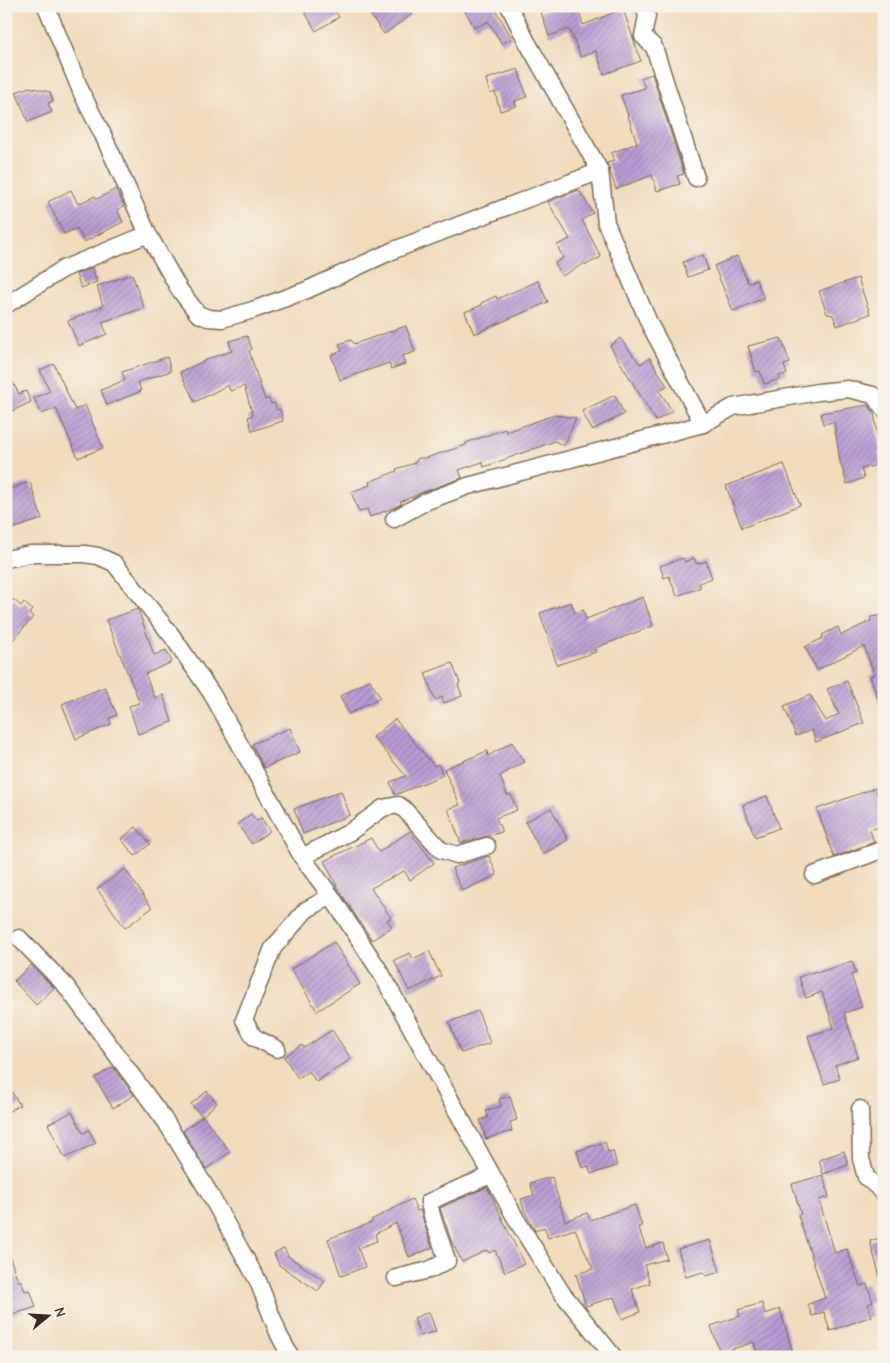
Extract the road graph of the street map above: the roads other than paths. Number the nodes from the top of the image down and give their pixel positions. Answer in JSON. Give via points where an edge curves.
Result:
{"nodes":[{"id":1,"x":46,"y":6,"type":"edge"},
{"id":2,"x":509,"y":6,"type":"edge"},
{"id":3,"x":644,"y":6,"type":"edge"},
{"id":4,"x":600,"y":170,"type":"junction"},
{"id":5,"x":696,"y":178,"type":"dead end"},
{"id":6,"x":148,"y":234,"type":"junction"},
{"id":7,"x":6,"y":305,"type":"edge"},
{"id":8,"x":878,"y":393,"type":"edge"},
{"id":9,"x":884,"y":409,"type":"edge"},
{"id":10,"x":703,"y":424,"type":"junction"},
{"id":11,"x":394,"y":519,"type":"dead end"},
{"id":12,"x":6,"y":559,"type":"edge"},
{"id":13,"x":487,"y":846,"type":"dead end"},
{"id":14,"x":884,"y":849,"type":"edge"},
{"id":15,"x":302,"y":857,"type":"junction"},
{"id":16,"x":814,"y":875,"type":"dead end"},
{"id":17,"x":331,"y":896,"type":"junction"},
{"id":18,"x":19,"y":938,"type":"dead end"},
{"id":19,"x":276,"y":1049,"type":"dead end"},
{"id":20,"x":860,"y":1108,"type":"dead end"},
{"id":21,"x":491,"y":1175,"type":"junction"},
{"id":22,"x":884,"y":1193,"type":"edge"},
{"id":23,"x":396,"y":1278,"type":"dead end"},
{"id":24,"x":291,"y":1357,"type":"edge"},
{"id":25,"x":614,"y":1357,"type":"edge"}],
"edges":[{"from":1,"to":6,"type":"street","via":[[83,96]]},
{"from":2,"to":4,"type":"street"},
{"from":3,"to":5,"type":"street","via":[[647,16],[643,36],[654,47]]},
{"from":4,"to":6,"type":"street","via":[[394,250],[307,290],[222,319],[198,314],[179,289]]},
{"from":4,"to":10,"type":"street","via":[[606,223],[650,325]]},
{"from":6,"to":7,"type":"street","via":[[63,269]]},
{"from":8,"to":9,"type":"street"},
{"from":8,"to":10,"type":"street","via":[[848,389],[733,407]]},
{"from":10,"to":11,"type":"street","via":[[468,486],[427,501]]},
{"from":12,"to":15,"type":"street","via":[[30,554],[84,554],[114,563],[172,636],[212,694]]},
{"from":13,"to":15,"type":"street","via":[[457,855],[441,850],[404,809],[390,805],[350,832]]},
{"from":14,"to":16,"type":"street"},
{"from":15,"to":17,"type":"street"},
{"from":17,"to":19,"type":"street","via":[[306,910],[273,948],[244,1020],[254,1037]]},
{"from":17,"to":21,"type":"street","via":[[381,972]]},
{"from":18,"to":24,"type":"street","via":[[66,986],[166,1122],[258,1281]]},
{"from":20,"to":22,"type":"street","via":[[861,1159],[866,1177]]},
{"from":21,"to":23,"type":"street","via":[[429,1202],[447,1261],[429,1270]]},
{"from":21,"to":25,"type":"street","via":[[562,1292]]}]}
